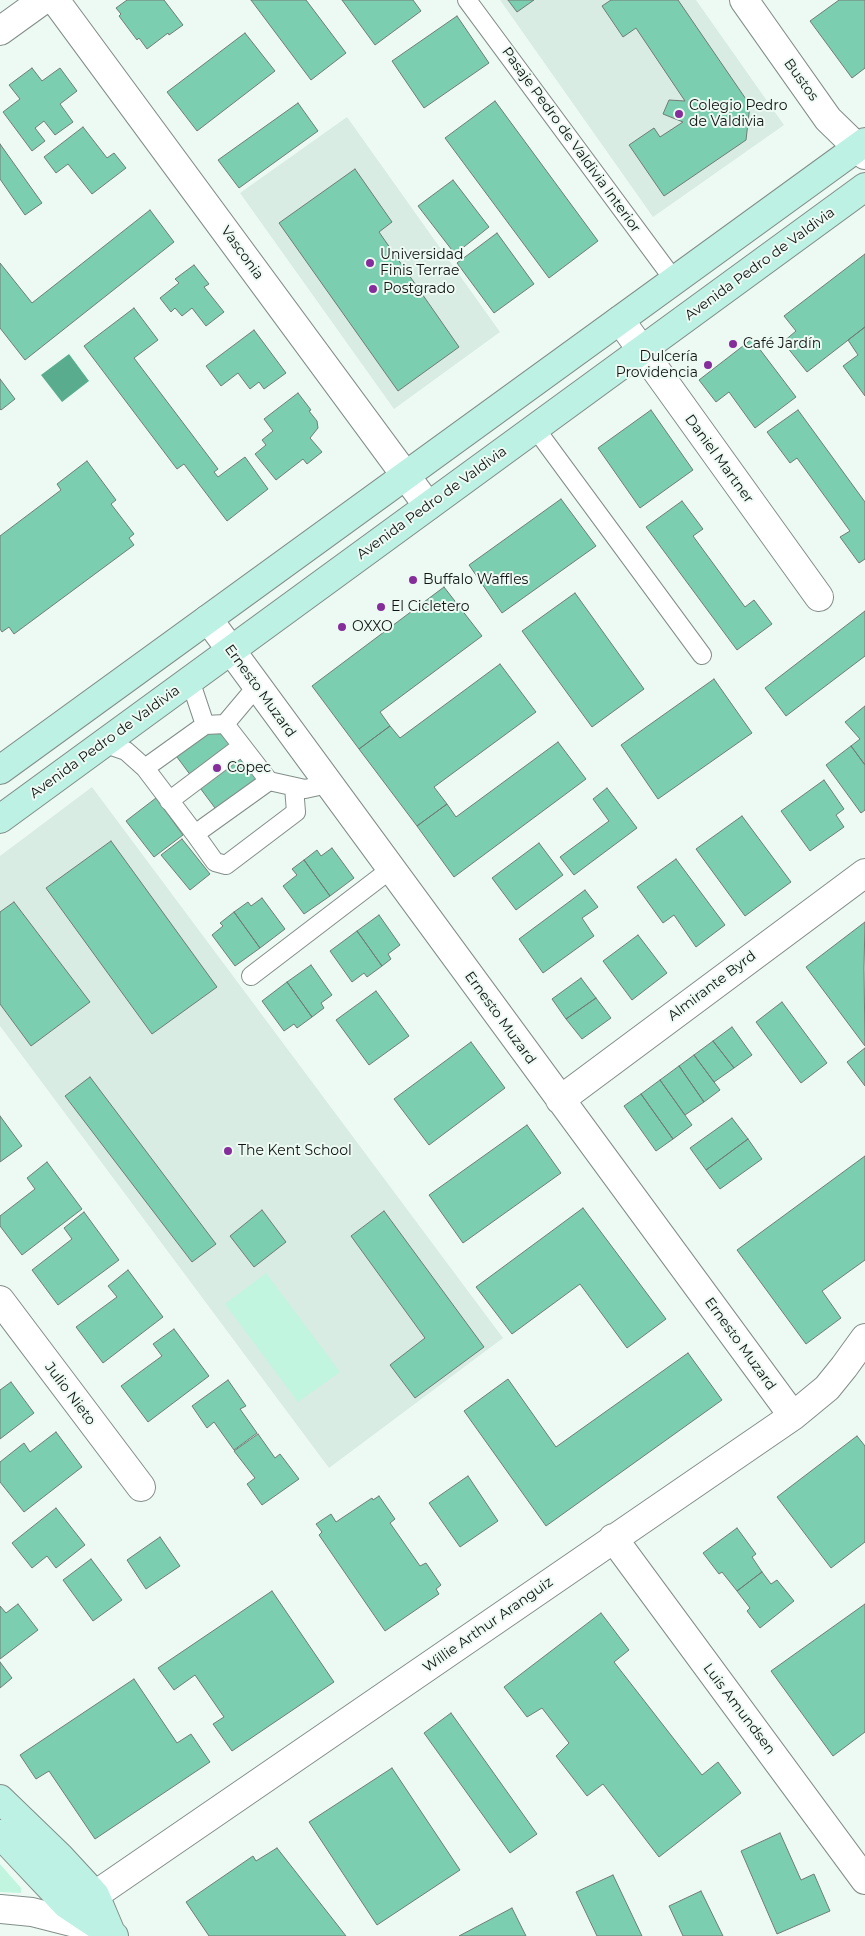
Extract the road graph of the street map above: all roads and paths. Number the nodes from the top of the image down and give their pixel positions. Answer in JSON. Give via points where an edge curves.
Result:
{"nodes":[{"id":1,"x":43,"y":0,"type":"edge"},
{"id":2,"x":55,"y":0,"type":"edge"},
{"id":3,"x":467,"y":0,"type":"edge"},
{"id":4,"x":744,"y":0,"type":"edge"},
{"id":5,"x":0,"y":31,"type":"edge"},
{"id":6,"x":862,"y":148,"type":"edge"},
{"id":7,"x":865,"y":187,"type":"edge"},
{"id":8,"x":674,"y":280,"type":"junction"},
{"id":9,"x":620,"y":320,"type":"junction"},
{"id":10,"x":642,"y":350,"type":"junction"},
{"id":11,"x":535,"y":428,"type":"junction"},
{"id":12,"x":406,"y":475,"type":"junction"},
{"id":13,"x":428,"y":506,"type":"junction"},
{"id":14,"x":820,"y":597,"type":"dead end"},
{"id":15,"x":208,"y":619,"type":"junction"},
{"id":16,"x":230,"y":651,"type":"junction"},
{"id":17,"x":702,"y":655,"type":"dead end"},
{"id":18,"x":190,"y":680,"type":"junction"},
{"id":19,"x":257,"y":686,"type":"junction"},
{"id":20,"x":226,"y":724,"type":"junction"},
{"id":21,"x":205,"y":725,"type":"junction"},
{"id":22,"x":104,"y":743,"type":"junction"},
{"id":23,"x":242,"y":746,"type":"junction"},
{"id":24,"x":145,"y":768,"type":"junction"},
{"id":25,"x":0,"y":770,"type":"edge"},
{"id":26,"x":269,"y":781,"type":"junction"},
{"id":27,"x":328,"y":784,"type":"junction"},
{"id":28,"x":294,"y":787,"type":"junction"},
{"id":29,"x":169,"y":801,"type":"junction"},
{"id":30,"x":0,"y":819,"type":"edge"},
{"id":31,"x":195,"y":834,"type":"junction"},
{"id":32,"x":391,"y":869,"type":"junction"},
{"id":33,"x":865,"y":873,"type":"edge"},
{"id":34,"x":251,"y":976,"type":"dead end"},
{"id":35,"x":560,"y":1100,"type":"junction"},
{"id":36,"x":0,"y":1300,"type":"edge"},
{"id":37,"x":865,"y":1338,"type":"edge"},
{"id":38,"x":793,"y":1416,"type":"junction"},
{"id":39,"x":141,"y":1487,"type":"dead end"},
{"id":40,"x":613,"y":1538,"type":"junction"},
{"id":41,"x":0,"y":1799,"type":"edge"},
{"id":42,"x":0,"y":1834,"type":"edge"},
{"id":43,"x":865,"y":1880,"type":"edge"},
{"id":44,"x":95,"y":1895,"type":"junction"},
{"id":45,"x":0,"y":1909,"type":"edge"},
{"id":46,"x":113,"y":1934,"type":"edge"}],
"edges":[{"from":1,"to":5,"type":"street"},
{"from":2,"to":12,"type":"street","name":"Vasconia"},
{"from":3,"to":8,"type":"lane","name":"Pasaje Pedro de Valdivia Interior"},
{"from":4,"to":6,"type":"street","name":"Bustos","via":[[828,118]]},
{"from":6,"to":8,"type":"main road"},
{"from":7,"to":10,"type":"main road","name":"Avenida Pedro de Valdivia"},
{"from":8,"to":9,"type":"main road"},
{"from":9,"to":10,"type":"street","name":"Daniel Martner"},
{"from":9,"to":12,"type":"main road"},
{"from":10,"to":11,"type":"main road","name":"Avenida Pedro de Valdivia"},
{"from":10,"to":14,"type":"street","name":"Daniel Martner"},
{"from":11,"to":13,"type":"main road","name":"Avenida Pedro de Valdivia"},
{"from":11,"to":17,"type":"lane"},
{"from":12,"to":13,"type":"street","name":"Vasconia"},
{"from":12,"to":15,"type":"main road"},
{"from":13,"to":16,"type":"main road","name":"Avenida Pedro de Valdivia"},
{"from":15,"to":16,"type":"street","name":"Ernesto Muzard"},
{"from":15,"to":25,"type":"main road"},
{"from":16,"to":18,"type":"main road","name":"Avenida Pedro de Valdivia"},
{"from":16,"to":19,"type":"street","name":"Ernesto Muzard"},
{"from":18,"to":21,"type":"lane"},
{"from":18,"to":22,"type":"main road","name":"Avenida Pedro de Valdivia"},
{"from":19,"to":20,"type":"lane"},
{"from":19,"to":27,"type":"street","name":"Ernesto Muzard"},
{"from":20,"to":21,"type":"lane"},
{"from":20,"to":23,"type":"lane"},
{"from":21,"to":24,"type":"lane"},
{"from":22,"to":24,"type":"lane","via":[[126,751]]},
{"from":22,"to":30,"type":"main road","name":"Avenida Pedro de Valdivia"},
{"from":23,"to":26,"type":"lane"},
{"from":23,"to":29,"type":"lane"},
{"from":24,"to":29,"type":"lane"},
{"from":26,"to":28,"type":"lane"},
{"from":26,"to":31,"type":"lane"},
{"from":27,"to":28,"type":"lane","via":[[305,789]]},
{"from":27,"to":32,"type":"street","name":"Ernesto Muzard"},
{"from":28,"to":31,"type":"lane","via":[[296,812],[226,865],[215,862]]},
{"from":29,"to":31,"type":"lane"},
{"from":32,"to":34,"type":"lane"},
{"from":32,"to":35,"type":"street","name":"Ernesto Muzard"},
{"from":33,"to":35,"type":"street","name":"Almirante Byrd"},
{"from":35,"to":38,"type":"street","name":"Ernesto Muzard"},
{"from":36,"to":39,"type":"street","name":"Julio Nieto"},
{"from":37,"to":38,"type":"street","name":"Willie Arthur Aranguiz","via":[[827,1388]]},
{"from":38,"to":40,"type":"street","name":"Willie Arthur Aranguiz"},
{"from":40,"to":43,"type":"street","name":"Luis Amundsen"},
{"from":40,"to":44,"type":"street","name":"Willie Arthur Aranguiz"},
{"from":41,"to":44,"type":"main road"},
{"from":42,"to":46,"type":"main road","via":[[66,1904]]},
{"from":44,"to":46,"type":"main road"},
{"from":45,"to":46,"type":"street","via":[[32,1912]]}]}
